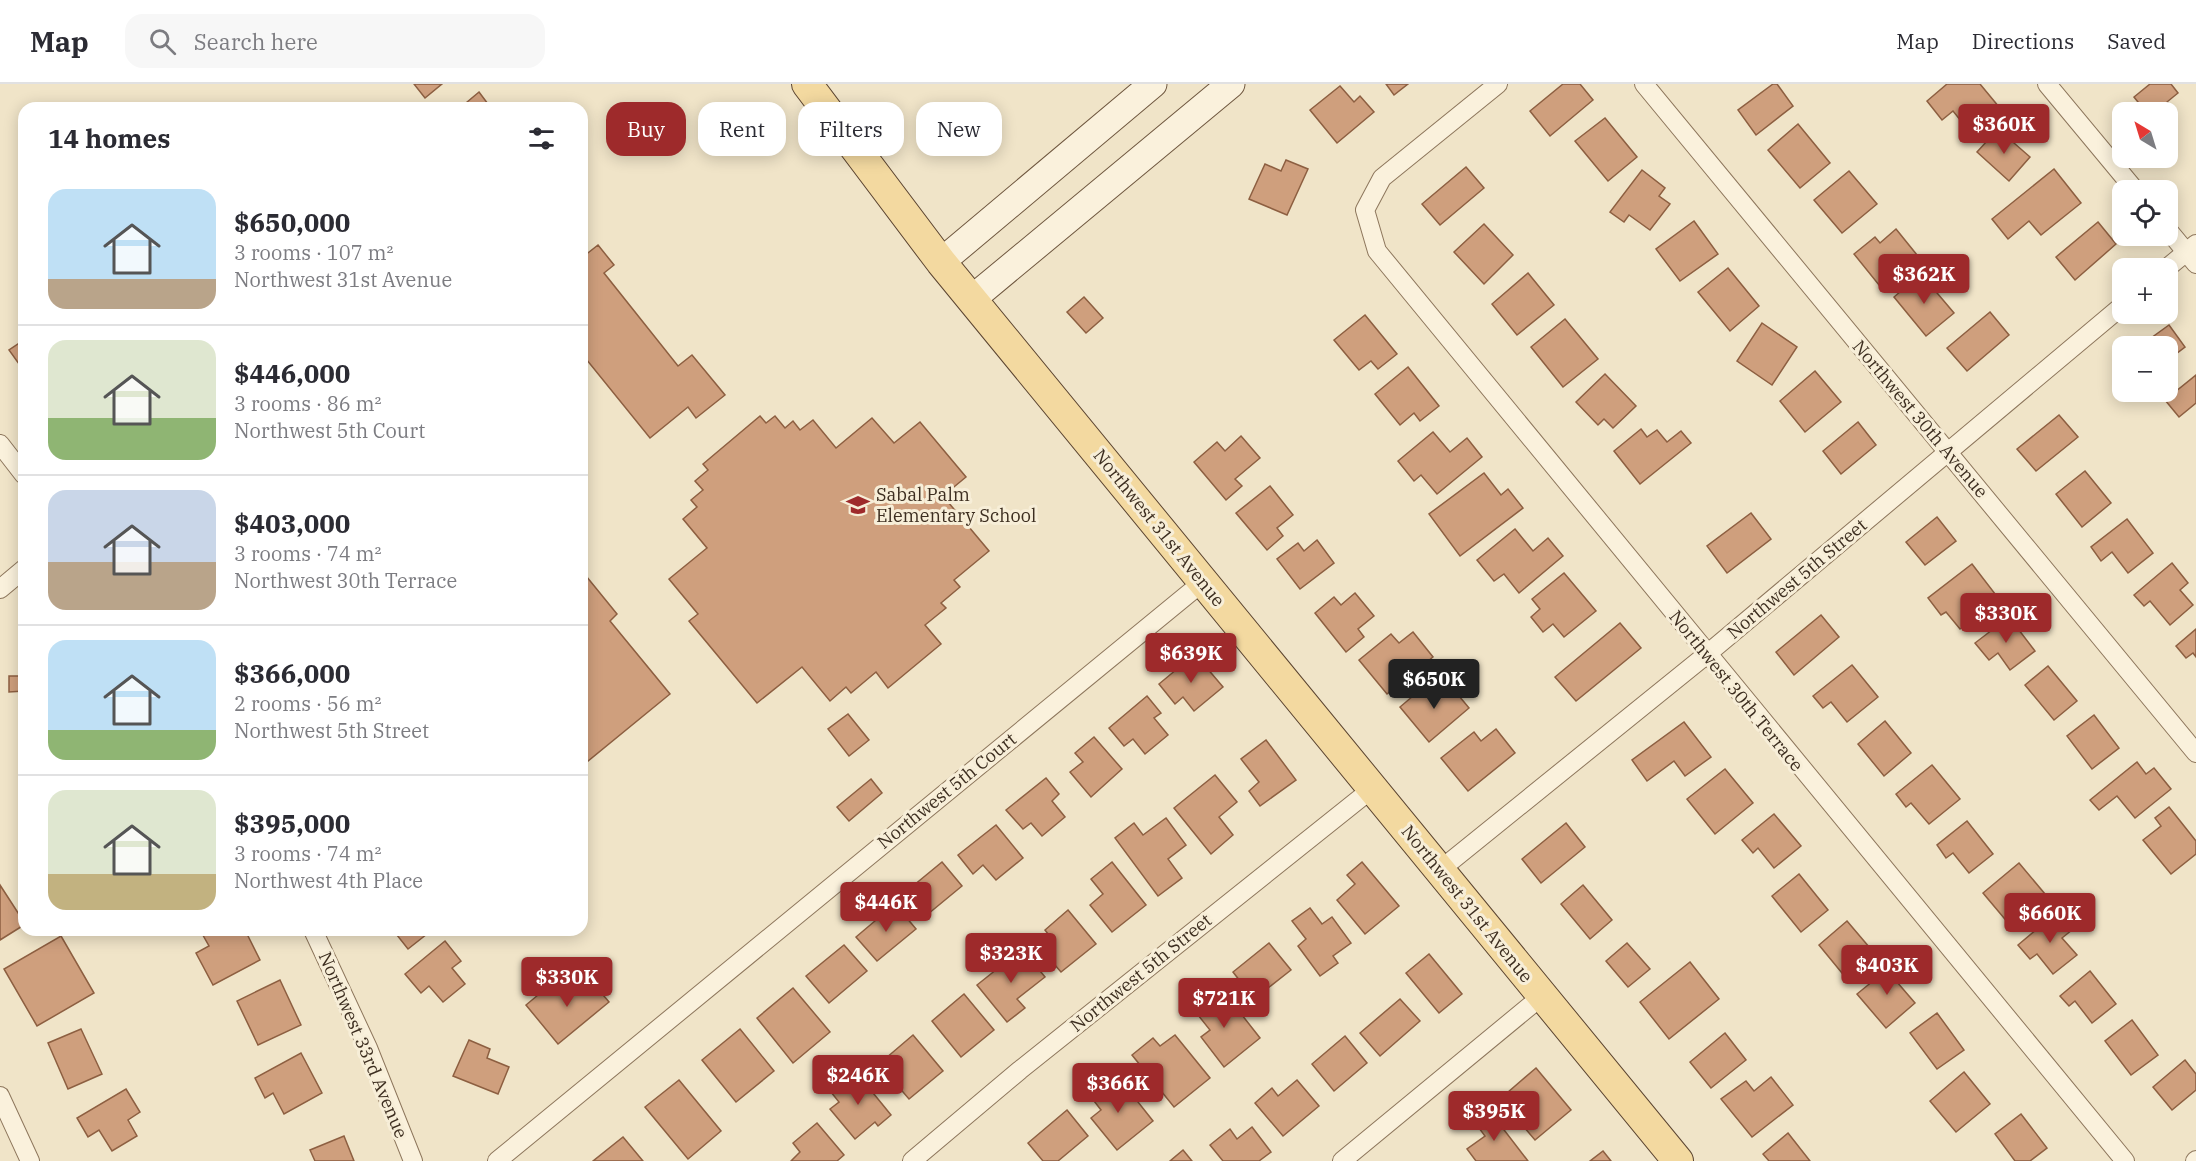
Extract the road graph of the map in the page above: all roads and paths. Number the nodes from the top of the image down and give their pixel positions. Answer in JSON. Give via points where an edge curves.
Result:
{"nodes":[{"id":1,"x":807,"y":84,"type":"edge"},
{"id":2,"x":1153,"y":84,"type":"edge"},
{"id":3,"x":1231,"y":84,"type":"edge"},
{"id":4,"x":1498,"y":84,"type":"edge"},
{"id":5,"x":1644,"y":84,"type":"edge"},
{"id":6,"x":2048,"y":84,"type":"edge"},
{"id":7,"x":2127,"y":180,"type":"edge"},
{"id":8,"x":2178,"y":240,"type":"edge"},
{"id":9,"x":2193,"y":254,"type":"edge"},
{"id":10,"x":941,"y":262,"type":"junction"},
{"id":11,"x":2178,"y":262,"type":"edge"},
{"id":12,"x":972,"y":299,"type":"junction"},
{"id":13,"x":2112,"y":314,"type":"edge"},
{"id":14,"x":0,"y":444,"type":"edge"},
{"id":15,"x":1948,"y":452,"type":"junction"},
{"id":16,"x":18,"y":467,"type":"edge"},
{"id":17,"x":18,"y":574,"type":"edge"},
{"id":18,"x":1204,"y":581,"type":"junction"},
{"id":19,"x":0,"y":589,"type":"edge"},
{"id":20,"x":1706,"y":655,"type":"junction"},
{"id":21,"x":2196,"y":753,"type":"edge"},
{"id":22,"x":1372,"y":788,"type":"junction"},
{"id":23,"x":1440,"y":870,"type":"junction"},
{"id":24,"x":316,"y":936,"type":"edge"},
{"id":25,"x":1542,"y":996,"type":"junction"},
{"id":26,"x":0,"y":1096,"type":"edge"},
{"id":27,"x":30,"y":1161,"type":"edge"},
{"id":28,"x":413,"y":1161,"type":"edge"},
{"id":29,"x":497,"y":1161,"type":"edge"},
{"id":30,"x":912,"y":1161,"type":"edge"},
{"id":31,"x":1342,"y":1161,"type":"edge"},
{"id":32,"x":1678,"y":1161,"type":"edge"},
{"id":33,"x":2125,"y":1161,"type":"edge"}],
"edges":[{"from":1,"to":10,"type":"main road","name":"Northwest 31st Avenue"},
{"from":2,"to":10,"type":"street"},
{"from":3,"to":12,"type":"street"},
{"from":4,"to":20,"type":"street","name":"Northwest 30th Terrace","via":[[1382,178],[1365,210],[1377,251]]},
{"from":5,"to":15,"type":"street","name":"Northwest 30th Avenue"},
{"from":6,"to":7,"type":"street"},
{"from":8,"to":9,"type":"street"},
{"from":9,"to":11,"type":"street"},
{"from":10,"to":12,"type":"main road","name":"Northwest 31st Avenue"},
{"from":12,"to":18,"type":"main road","name":"Northwest 31st Avenue"},
{"from":13,"to":15,"type":"street","name":"Northwest 5th Street"},
{"from":14,"to":16,"type":"street"},
{"from":15,"to":20,"type":"street","name":"Northwest 5th Street"},
{"from":15,"to":21,"type":"street","name":"Northwest 30th Avenue"},
{"from":17,"to":19,"type":"street"},
{"from":18,"to":22,"type":"main road","name":"Northwest 31st Avenue"},
{"from":18,"to":29,"type":"street","name":"Northwest 5th Court"},
{"from":20,"to":23,"type":"street","name":"Northwest 5th Street"},
{"from":20,"to":33,"type":"street","name":"Northwest 30th Terrace"},
{"from":22,"to":23,"type":"main road","name":"Northwest 31st Avenue"},
{"from":22,"to":30,"type":"street","name":"Northwest 5th Street"},
{"from":23,"to":25,"type":"main road","name":"Northwest 31st Avenue"},
{"from":24,"to":28,"type":"street","name":"Northwest 33rd Avenue","via":[[368,1048]]},
{"from":25,"to":31,"type":"street"},
{"from":25,"to":32,"type":"main road","name":"Northwest 31st Avenue"},
{"from":26,"to":27,"type":"street"}]}
